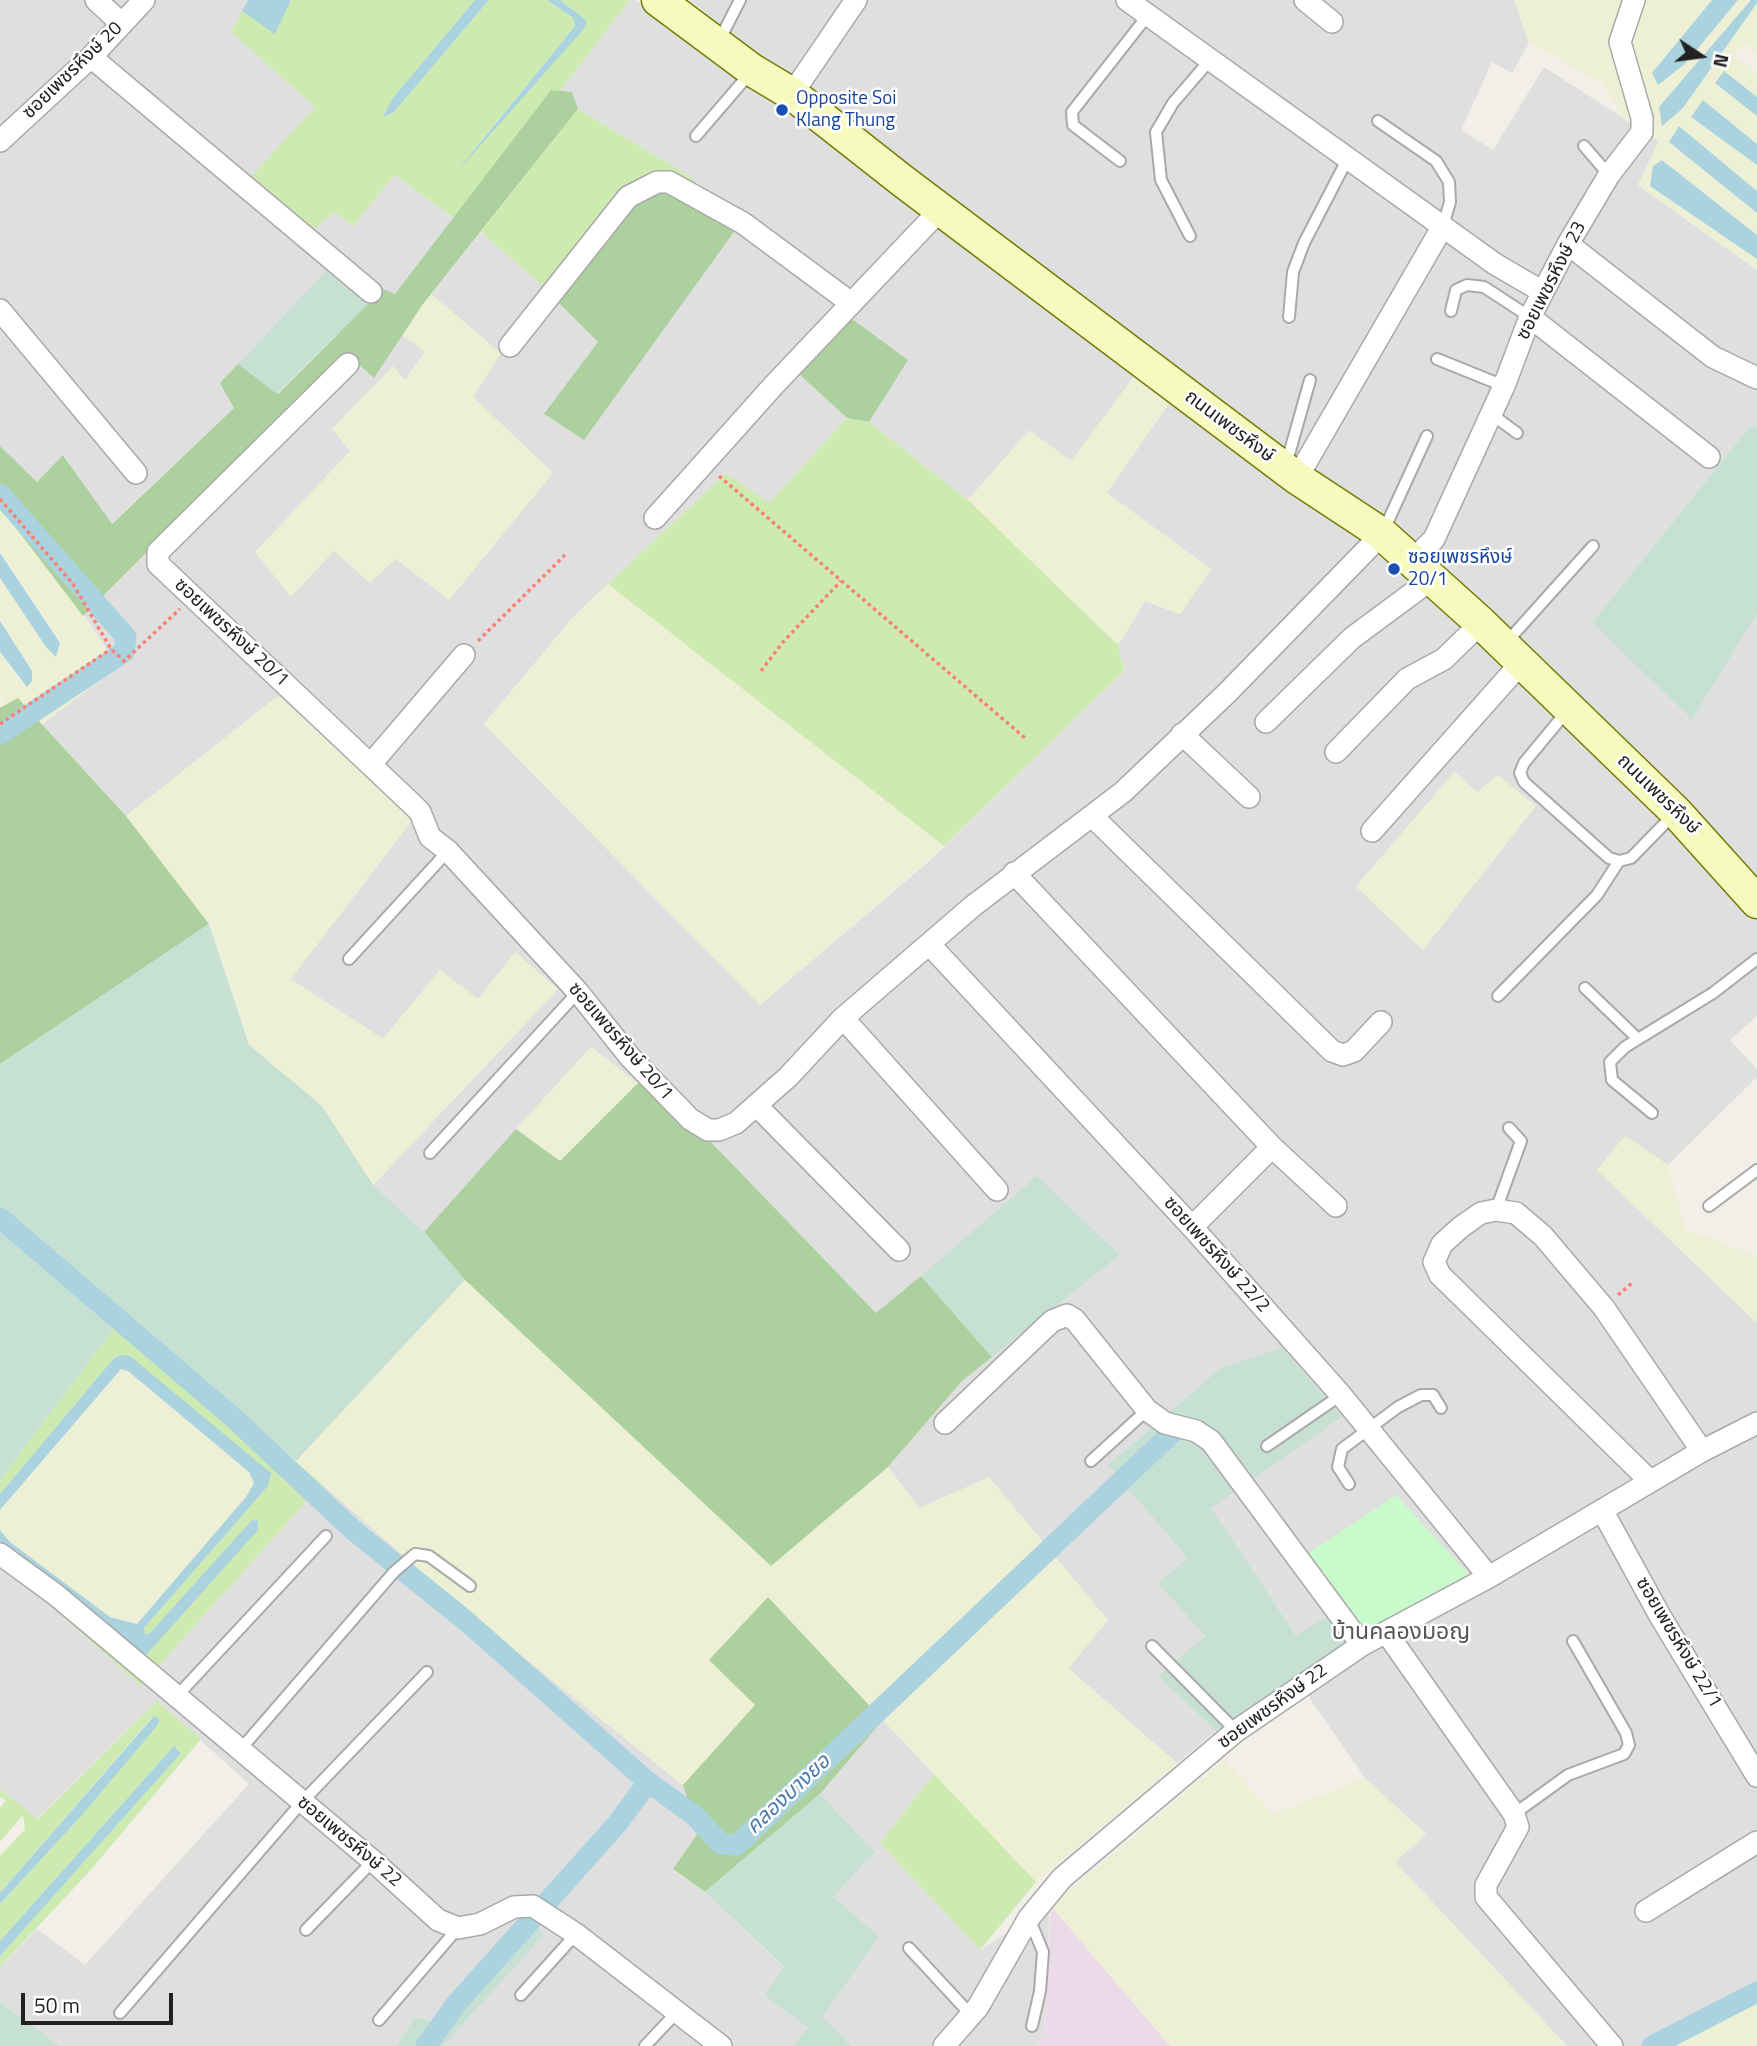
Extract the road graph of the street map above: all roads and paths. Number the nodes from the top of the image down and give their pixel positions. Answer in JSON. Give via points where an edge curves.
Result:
{"nodes":[{"id":1,"x":96,"y":0,"type":"edge"},
{"id":2,"x":144,"y":0,"type":"edge"},
{"id":3,"x":658,"y":0,"type":"edge"},
{"id":4,"x":740,"y":0,"type":"edge"},
{"id":5,"x":856,"y":0,"type":"edge"},
{"id":6,"x":1127,"y":0,"type":"edge"},
{"id":7,"x":1306,"y":0,"type":"edge"},
{"id":8,"x":1634,"y":0,"type":"edge"},
{"id":9,"x":1148,"y":15,"type":"junction"},
{"id":10,"x":1332,"y":22,"type":"dead end"},
{"id":11,"x":122,"y":24,"type":"junction"},
{"id":12,"x":718,"y":43,"type":"junction"},
{"id":13,"x":91,"y":57,"type":"junction"},
{"id":14,"x":1210,"y":60,"type":"junction"},
{"id":15,"x":752,"y":69,"type":"junction"},
{"id":16,"x":792,"y":94,"type":"junction"},
{"id":17,"x":1378,"y":121,"type":"dead end"},
{"id":18,"x":696,"y":136,"type":"dead end"},
{"id":19,"x":0,"y":141,"type":"edge"},
{"id":20,"x":1584,"y":146,"type":"dead end"},
{"id":21,"x":1348,"y":158,"type":"junction"},
{"id":22,"x":1120,"y":162,"type":"dead end"},
{"id":23,"x":1609,"y":174,"type":"junction"},
{"id":24,"x":940,"y":210,"type":"junction"},
{"id":25,"x":1443,"y":226,"type":"junction"},
{"id":26,"x":1190,"y":236,"type":"dead end"},
{"id":27,"x":1568,"y":244,"type":"junction"},
{"id":28,"x":370,"y":292,"type":"dead end"},
{"id":29,"x":1544,"y":292,"type":"junction"},
{"id":30,"x":851,"y":303,"type":"junction"},
{"id":31,"x":0,"y":310,"type":"edge"},
{"id":32,"x":1451,"y":311,"type":"dead end"},
{"id":33,"x":1289,"y":317,"type":"dead end"},
{"id":34,"x":1530,"y":317,"type":"junction"},
{"id":35,"x":510,"y":346,"type":"dead end"},
{"id":36,"x":1437,"y":359,"type":"dead end"},
{"id":37,"x":348,"y":363,"type":"dead end"},
{"id":38,"x":1757,"y":378,"type":"edge"},
{"id":39,"x":1310,"y":380,"type":"dead end"},
{"id":40,"x":1504,"y":386,"type":"junction"},
{"id":41,"x":1490,"y":413,"type":"junction"},
{"id":42,"x":1517,"y":433,"type":"dead end"},
{"id":43,"x":1427,"y":436,"type":"dead end"},
{"id":44,"x":1709,"y":457,"type":"dead end"},
{"id":45,"x":704,"y":463,"type":"junction"},
{"id":46,"x":136,"y":473,"type":"dead end"},
{"id":47,"x":1291,"y":473,"type":"junction"},
{"id":48,"x":0,"y":499,"type":"edge"},
{"id":49,"x":655,"y":518,"type":"dead end"},
{"id":50,"x":1382,"y":534,"type":"junction"},
{"id":51,"x":1593,"y":546,"type":"dead end"},
{"id":52,"x":565,"y":555,"type":"dead end"},
{"id":53,"x":1423,"y":569,"type":"junction"},
{"id":54,"x":841,"y":581,"type":"junction"},
{"id":55,"x":193,"y":596,"type":"junction"},
{"id":56,"x":1481,"y":623,"type":"junction"},
{"id":57,"x":112,"y":649,"type":"junction"},
{"id":58,"x":464,"y":654,"type":"joint"},
{"id":59,"x":1512,"y":654,"type":"junction"},
{"id":60,"x":761,"y":671,"type":"dead end"},
{"id":61,"x":1569,"y":709,"type":"junction"},
{"id":62,"x":1266,"y":722,"type":"dead end"},
{"id":63,"x":0,"y":724,"type":"edge"},
{"id":64,"x":1182,"y":734,"type":"junction"},
{"id":65,"x":1025,"y":738,"type":"dead end"},
{"id":66,"x":1336,"y":752,"type":"dead end"},
{"id":67,"x":371,"y":764,"type":"junction"},
{"id":68,"x":1249,"y":797,"type":"dead end"},
{"id":69,"x":1676,"y":812,"type":"junction"},
{"id":70,"x":1093,"y":817,"type":"junction"},
{"id":71,"x":1372,"y":831,"type":"dead end"},
{"id":72,"x":448,"y":851,"type":"junction"},
{"id":73,"x":1619,"y":861,"type":"junction"},
{"id":74,"x":1014,"y":873,"type":"junction"},
{"id":75,"x":1757,"y":902,"type":"edge"},
{"id":76,"x":930,"y":945,"type":"junction"},
{"id":77,"x":349,"y":959,"type":"dead end"},
{"id":78,"x":1757,"y":959,"type":"edge"},
{"id":79,"x":1585,"y":988,"type":"dead end"},
{"id":80,"x":578,"y":992,"type":"junction"},
{"id":81,"x":1498,"y":996,"type":"dead end"},
{"id":82,"x":843,"y":1018,"type":"junction"},
{"id":83,"x":1381,"y":1022,"type":"dead end"},
{"id":84,"x":1638,"y":1039,"type":"junction"},
{"id":85,"x":757,"y":1105,"type":"junction"},
{"id":86,"x":1652,"y":1114,"type":"dead end"},
{"id":87,"x":1508,"y":1128,"type":"dead end"},
{"id":88,"x":1272,"y":1147,"type":"junction"},
{"id":89,"x":429,"y":1153,"type":"dead end"},
{"id":90,"x":1757,"y":1170,"type":"edge"},
{"id":91,"x":997,"y":1190,"type":"dead end"},
{"id":92,"x":1336,"y":1206,"type":"dead end"},
{"id":93,"x":1709,"y":1206,"type":"dead end"},
{"id":94,"x":1496,"y":1210,"type":"junction"},
{"id":95,"x":1192,"y":1227,"type":"junction"},
{"id":96,"x":899,"y":1250,"type":"dead end"},
{"id":97,"x":1341,"y":1395,"type":"junction"},
{"id":98,"x":1441,"y":1408,"type":"dead end"},
{"id":99,"x":1147,"y":1410,"type":"junction"},
{"id":100,"x":945,"y":1423,"type":"dead end"},
{"id":101,"x":1757,"y":1423,"type":"edge"},
{"id":102,"x":1368,"y":1428,"type":"junction"},
{"id":103,"x":1267,"y":1446,"type":"dead end"},
{"id":104,"x":1702,"y":1451,"type":"junction"},
{"id":105,"x":1091,"y":1461,"type":"dead end"},
{"id":106,"x":1650,"y":1481,"type":"junction"},
{"id":107,"x":1349,"y":1484,"type":"dead end"},
{"id":108,"x":1602,"y":1510,"type":"junction"},
{"id":109,"x":326,"y":1536,"type":"dead end"},
{"id":110,"x":0,"y":1554,"type":"edge"},
{"id":111,"x":1489,"y":1577,"type":"junction"},
{"id":112,"x":470,"y":1586,"type":"dead end"},
{"id":113,"x":1385,"y":1632,"type":"junction"},
{"id":114,"x":1573,"y":1641,"type":"dead end"},
{"id":115,"x":1362,"y":1644,"type":"junction"},
{"id":116,"x":1152,"y":1646,"type":"dead end"},
{"id":117,"x":427,"y":1672,"type":"dead end"},
{"id":118,"x":176,"y":1697,"type":"junction"},
{"id":119,"x":1237,"y":1731,"type":"junction"},
{"id":120,"x":240,"y":1750,"type":"junction"},
{"id":121,"x":1757,"y":1776,"type":"edge"},
{"id":122,"x":302,"y":1802,"type":"junction"},
{"id":123,"x":1514,"y":1814,"type":"junction"},
{"id":124,"x":1757,"y":1842,"type":"edge"},
{"id":125,"x":373,"y":1861,"type":"junction"},
{"id":126,"x":1646,"y":1911,"type":"dead end"},
{"id":127,"x":1029,"y":1918,"type":"junction"},
{"id":128,"x":458,"y":1928,"type":"junction"},
{"id":129,"x":306,"y":1930,"type":"dead end"},
{"id":130,"x":576,"y":1934,"type":"junction"},
{"id":131,"x":909,"y":1948,"type":"dead end"},
{"id":132,"x":521,"y":1995,"type":"dead end"},
{"id":133,"x":677,"y":2012,"type":"junction"},
{"id":134,"x":120,"y":2013,"type":"dead end"},
{"id":135,"x":971,"y":2015,"type":"junction"},
{"id":136,"x":379,"y":2021,"type":"dead end"},
{"id":137,"x":1032,"y":2026,"type":"dead end"},
{"id":138,"x":645,"y":2046,"type":"edge"},
{"id":139,"x":721,"y":2046,"type":"edge"},
{"id":140,"x":944,"y":2046,"type":"edge"},
{"id":141,"x":1612,"y":2046,"type":"edge"}],
"edges":[{"from":1,"to":11,"type":"street"},
{"from":2,"to":11,"type":"street","name":"ซอยเพชรหึงษ์ 20"},
{"from":3,"to":12,"type":"main road","name":"ถนนเพชรหึงษ์"},
{"from":4,"to":12,"type":"lane"},
{"from":5,"to":16,"type":"street"},
{"from":6,"to":9,"type":"street"},
{"from":7,"to":10,"type":"street"},
{"from":8,"to":23,"type":"street","name":"ซอยเพชรหึงษ์ 23","via":[[1620,43],[1642,132]]},
{"from":9,"to":14,"type":"street"},
{"from":9,"to":22,"type":"lane","via":[[1072,111],[1073,125]]},
{"from":11,"to":13,"type":"street","name":"ซอยเพชรหึงษ์ 20"},
{"from":12,"to":15,"type":"main road","name":"ถนนเพชรหึงษ์"},
{"from":13,"to":19,"type":"street","name":"ซอยเพชรหึงษ์ 20"},
{"from":13,"to":28,"type":"street"},
{"from":14,"to":21,"type":"street"},
{"from":14,"to":26,"type":"lane","via":[[1173,103],[1156,132],[1161,180]]},
{"from":15,"to":16,"type":"main road","name":"ถนนเพชรหึงษ์"},
{"from":15,"to":18,"type":"lane"},
{"from":16,"to":24,"type":"main road","name":"ถนนเพชรหึงษ์"},
{"from":17,"to":25,"type":"lane","via":[[1436,161],[1448,182],[1450,202]]},
{"from":20,"to":23,"type":"lane"},
{"from":21,"to":25,"type":"street"},
{"from":21,"to":33,"type":"lane","via":[[1293,272]]},
{"from":23,"to":27,"type":"street","name":"ซอยเพชรหึงษ์ 23"},
{"from":24,"to":30,"type":"street"},
{"from":24,"to":47,"type":"main road","name":"ถนนเพชรหึงษ์"},
{"from":25,"to":29,"type":"street"},
{"from":25,"to":47,"type":"street"},
{"from":27,"to":29,"type":"street","name":"ซอยเพชรหึงษ์ 23"},
{"from":27,"to":38,"type":"street","via":[[1713,357]]},
{"from":29,"to":34,"type":"street","name":"ซอยเพชรหึงษ์ 23"},
{"from":30,"to":35,"type":"street","via":[[743,223],[669,182],[657,182],[628,197]]},
{"from":30,"to":45,"type":"street"},
{"from":31,"to":46,"type":"street"},
{"from":32,"to":34,"type":"lane","via":[[1456,290],[1467,285],[1484,287]]},
{"from":34,"to":40,"type":"street","name":"ซอยเพชรหึงษ์ 23"},
{"from":34,"to":44,"type":"street"},
{"from":36,"to":40,"type":"lane"},
{"from":37,"to":55,"type":"street","name":"ซอยเพชรหึงษ์ 20/1","via":[[158,552],[158,564]]},
{"from":39,"to":47,"type":"lane"},
{"from":40,"to":41,"type":"street","name":"ซอยเพชรหึงษ์ 23"},
{"from":41,"to":42,"type":"lane"},
{"from":41,"to":53,"type":"street","name":"ซอยเพชรหึงษ์ 23"},
{"from":43,"to":50,"type":"lane"},
{"from":45,"to":49,"type":"street"},
{"from":45,"to":54,"type":"path"},
{"from":47,"to":50,"type":"main road","name":"ถนนเพชรหึงษ์"},
{"from":48,"to":57,"type":"path","via":[[73,584]]},
{"from":50,"to":53,"type":"main road","name":"ถนนเพชรหึงษ์"},
{"from":50,"to":64,"type":"street","name":"ซอยเพชรหึงษ์ 20/1"},
{"from":51,"to":59,"type":"lane"},
{"from":52,"to":58,"type":"path"},
{"from":53,"to":56,"type":"main road","name":"ถนนเพชรหึงษ์"},
{"from":53,"to":62,"type":"street","name":"ซอยเพชรหึงษ์ 23"},
{"from":54,"to":60,"type":"path"},
{"from":54,"to":65,"type":"path"},
{"from":55,"to":57,"type":"path","via":[[124,661]]},
{"from":55,"to":67,"type":"street","name":"ซอยเพชรหึงษ์ 20/1"},
{"from":56,"to":59,"type":"main road","name":"ถนนเพชรหึงษ์"},
{"from":56,"to":66,"type":"street","via":[[1444,659],[1407,679]]},
{"from":57,"to":63,"type":"path"},
{"from":58,"to":67,"type":"street"},
{"from":59,"to":61,"type":"main road","name":"ถนนเพชรหึงษ์"},
{"from":59,"to":71,"type":"street"},
{"from":61,"to":69,"type":"main road","name":"ถนนเพชรหึงษ์"},
{"from":61,"to":73,"type":"lane","via":[[1520,773],[1524,782]]},
{"from":64,"to":68,"type":"street"},
{"from":64,"to":70,"type":"street","name":"ซอยเพชรหึงษ์ 20/1"},
{"from":67,"to":72,"type":"street","name":"ซอยเพชรหึงษ์ 20/1","via":[[420,812],[430,837]]},
{"from":69,"to":73,"type":"lane","via":[[1631,858]]},
{"from":69,"to":75,"type":"main road","name":"ถนนเพชรหึงษ์"},
{"from":70,"to":74,"type":"street","name":"ซอยเพชรหึงษ์ 20/1"},
{"from":70,"to":83,"type":"street","via":[[1332,1051],[1343,1055],[1354,1051]]},
{"from":72,"to":77,"type":"lane"},
{"from":72,"to":80,"type":"street","name":"ซอยเพชรหึงษ์ 20/1"},
{"from":73,"to":81,"type":"lane","via":[[1597,895]]},
{"from":74,"to":76,"type":"street","name":"ซอยเพชรหึงษ์ 20/1"},
{"from":74,"to":88,"type":"street"},
{"from":76,"to":82,"type":"street","name":"ซอยเพชรหึงษ์ 20/1"},
{"from":76,"to":95,"type":"street","name":"ซอยเพชรหึงษ์ 22/2"},
{"from":78,"to":84,"type":"lane","via":[[1713,993]]},
{"from":79,"to":84,"type":"lane"},
{"from":80,"to":85,"type":"street","name":"ซอยเพชรหึงษ์ 20/1","via":[[629,1057],[690,1119],[708,1130],[719,1130]]},
{"from":80,"to":89,"type":"lane"},
{"from":82,"to":85,"type":"street","name":"ซอยเพชรหึงษ์ 20/1"},
{"from":82,"to":91,"type":"street"},
{"from":84,"to":86,"type":"lane","via":[[1611,1062],[1612,1080]]},
{"from":85,"to":96,"type":"street"},
{"from":87,"to":94,"type":"lane","via":[[1521,1141]]},
{"from":88,"to":92,"type":"street"},
{"from":88,"to":95,"type":"street"},
{"from":90,"to":93,"type":"lane"},
{"from":94,"to":104,"type":"street","via":[[1516,1213],[1552,1246],[1604,1308]]},
{"from":94,"to":106,"type":"street","via":[[1482,1213],[1442,1244],[1434,1262],[1440,1275]]},
{"from":95,"to":97,"type":"street","name":"ซอยเพชรหึงษ์ 22/2"},
{"from":97,"to":102,"type":"street","name":"ซอยเพชรหึงษ์ 22/2"},
{"from":97,"to":103,"type":"lane"},
{"from":98,"to":102,"type":"lane","via":[[1433,1395],[1421,1395]]},
{"from":99,"to":100,"type":"street","via":[[1067,1315],[1052,1321]]},
{"from":99,"to":105,"type":"lane"},
{"from":99,"to":115,"type":"street","via":[[1165,1423],[1196,1431],[1211,1441]]},
{"from":101,"to":104,"type":"street","name":"ซอยเพชรหึงษ์ 22"},
{"from":102,"to":107,"type":"lane","via":[[1338,1456]]},
{"from":102,"to":111,"type":"street","name":"ซอยเพชรหึงษ์ 22/2"},
{"from":104,"to":106,"type":"street","name":"ซอยเพชรหึงษ์ 22"},
{"from":106,"to":108,"type":"street","name":"ซอยเพชรหึงษ์ 22"},
{"from":108,"to":111,"type":"street","name":"ซอยเพชรหึงษ์ 22"},
{"from":108,"to":121,"type":"street","name":"ซอยเพชรหึงษ์ 22/1"},
{"from":109,"to":118,"type":"lane"},
{"from":110,"to":118,"type":"street","name":"ซอยเพชรหึงษ์ 22"},
{"from":111,"to":113,"type":"street","name":"ซอยเพชรหึงษ์ 22"},
{"from":112,"to":120,"type":"lane","via":[[429,1556],[415,1553]]},
{"from":113,"to":115,"type":"street","name":"ซอยเพชรหึงษ์ 22"},
{"from":113,"to":123,"type":"street"},
{"from":114,"to":123,"type":"lane","via":[[1629,1745],[1624,1754],[1568,1775]]},
{"from":115,"to":119,"type":"street","name":"ซอยเพชรหึงษ์ 22"},
{"from":116,"to":119,"type":"lane"},
{"from":117,"to":122,"type":"lane"},
{"from":118,"to":120,"type":"street","name":"ซอยเพชรหึงษ์ 22"},
{"from":119,"to":127,"type":"street","name":"ซอยเพชรหึงษ์ 22","via":[[1062,1878]]},
{"from":120,"to":122,"type":"street","name":"ซอยเพชรหึงษ์ 22"},
{"from":122,"to":125,"type":"street","name":"ซอยเพชรหึงษ์ 22"},
{"from":122,"to":134,"type":"lane"},
{"from":123,"to":141,"type":"street","via":[[1518,1827],[1486,1885],[1486,1897]]},
{"from":124,"to":126,"type":"street"},
{"from":125,"to":128,"type":"street","name":"ซอยเพชรหึงษ์ 22","via":[[438,1920]]},
{"from":125,"to":129,"type":"lane"},
{"from":127,"to":135,"type":"street","name":"ซอยเพชรหึงษ์ 22"},
{"from":127,"to":137,"type":"lane","via":[[1043,1952]]},
{"from":128,"to":130,"type":"street","via":[[481,1924],[514,1907],[533,1906]]},
{"from":128,"to":136,"type":"lane"},
{"from":130,"to":132,"type":"lane"},
{"from":130,"to":133,"type":"street"},
{"from":131,"to":135,"type":"lane"},
{"from":133,"to":138,"type":"lane"},
{"from":133,"to":139,"type":"street"},
{"from":135,"to":140,"type":"street","name":"ซอยเพชรหึงษ์ 22"}]}
